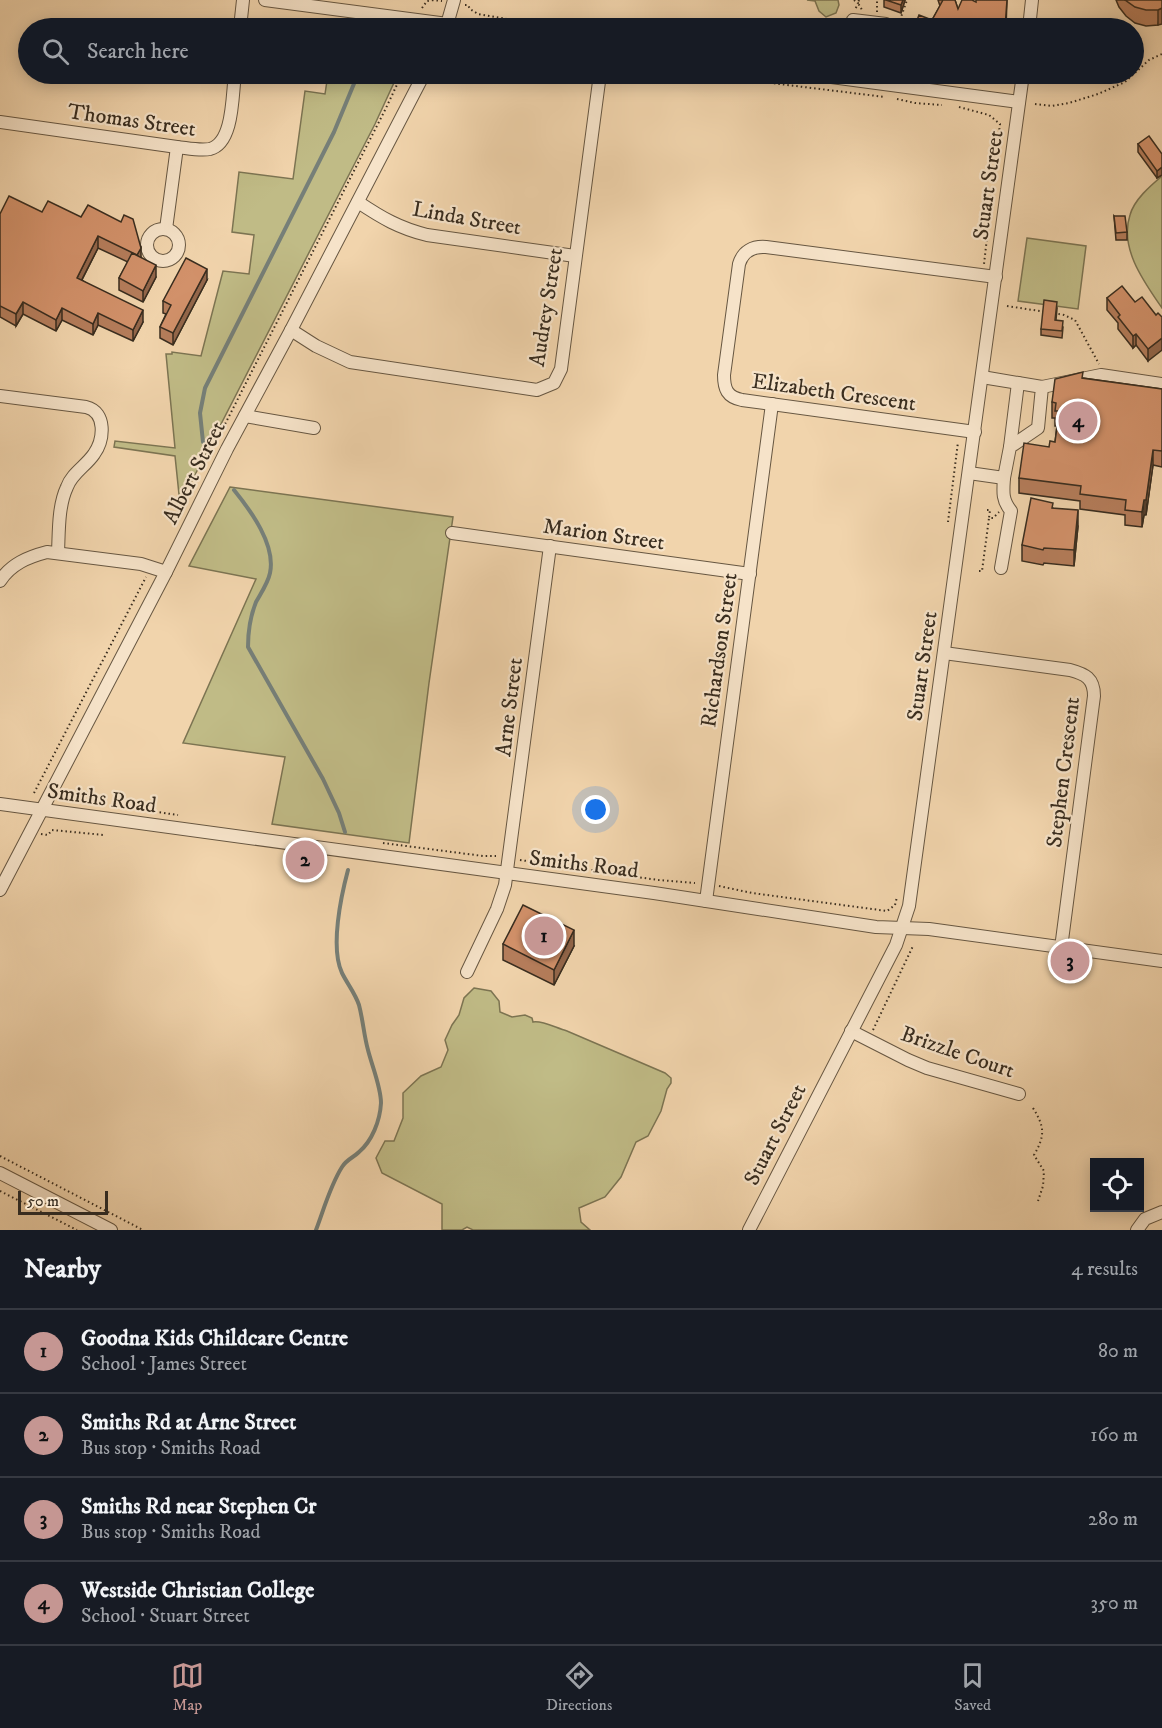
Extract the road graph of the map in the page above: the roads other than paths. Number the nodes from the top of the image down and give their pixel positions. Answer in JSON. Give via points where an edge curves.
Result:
{"nodes":[{"id":1,"x":243,"y":0,"type":"edge"},
{"id":2,"x":265,"y":0,"type":"edge"},
{"id":3,"x":1032,"y":0,"type":"edge"},
{"id":4,"x":458,"y":2,"type":"edge"},
{"id":5,"x":306,"y":3,"type":"edge"},
{"id":6,"x":241,"y":18,"type":"edge"},
{"id":7,"x":398,"y":18,"type":"edge"},
{"id":8,"x":451,"y":18,"type":"edge"},
{"id":9,"x":1030,"y":18,"type":"edge"},
{"id":10,"x":234,"y":84,"type":"edge"},
{"id":11,"x":419,"y":84,"type":"edge"},
{"id":12,"x":599,"y":84,"type":"edge"},
{"id":13,"x":900,"y":84,"type":"edge"},
{"id":14,"x":1022,"y":84,"type":"edge"},
{"id":15,"x":1019,"y":102,"type":"junction"},
{"id":16,"x":0,"y":122,"type":"edge"},
{"id":17,"x":177,"y":147,"type":"junction"},
{"id":18,"x":358,"y":202,"type":"junction"},
{"id":19,"x":166,"y":229,"type":"dead end"},
{"id":20,"x":575,"y":256,"type":"junction"},
{"id":21,"x":996,"y":277,"type":"junction"},
{"id":22,"x":291,"y":330,"type":"junction"},
{"id":23,"x":982,"y":377,"type":"junction"},
{"id":24,"x":1018,"y":383,"type":"junction"},
{"id":25,"x":1162,"y":384,"type":"edge"},
{"id":26,"x":1042,"y":387,"type":"junction"},
{"id":27,"x":0,"y":396,"type":"edge"},
{"id":28,"x":772,"y":404,"type":"junction"},
{"id":29,"x":245,"y":416,"type":"junction"},
{"id":30,"x":314,"y":428,"type":"dead end"},
{"id":31,"x":975,"y":432,"type":"junction"},
{"id":32,"x":1010,"y":447,"type":"junction"},
{"id":33,"x":969,"y":473,"type":"junction"},
{"id":34,"x":1005,"y":478,"type":"junction"},
{"id":35,"x":452,"y":533,"type":"dead end"},
{"id":36,"x":550,"y":546,"type":"junction"},
{"id":37,"x":58,"y":552,"type":"junction"},
{"id":38,"x":1001,"y":568,"type":"dead end"},
{"id":39,"x":166,"y":572,"type":"junction"},
{"id":40,"x":750,"y":574,"type":"junction"},
{"id":41,"x":1,"y":575,"type":"edge"},
{"id":42,"x":944,"y":653,"type":"junction"},
{"id":43,"x":0,"y":804,"type":"edge"},
{"id":44,"x":41,"y":809,"type":"junction"},
{"id":45,"x":507,"y":874,"type":"junction"},
{"id":46,"x":0,"y":890,"type":"edge"},
{"id":47,"x":706,"y":901,"type":"junction"},
{"id":48,"x":902,"y":928,"type":"junction"},
{"id":49,"x":1061,"y":948,"type":"junction"},
{"id":50,"x":1162,"y":961,"type":"edge"},
{"id":51,"x":467,"y":972,"type":"dead end"},
{"id":52,"x":851,"y":1031,"type":"junction"},
{"id":53,"x":1019,"y":1094,"type":"dead end"},
{"id":54,"x":0,"y":1173,"type":"edge"},
{"id":55,"x":1162,"y":1212,"type":"edge"},
{"id":56,"x":111,"y":1230,"type":"edge"},
{"id":57,"x":749,"y":1230,"type":"edge"},
{"id":58,"x":1137,"y":1230,"type":"edge"}],
"edges":[{"from":1,"to":6,"type":"street"},
{"from":2,"to":5,"type":"street"},
{"from":3,"to":9,"type":"street"},
{"from":4,"to":8,"type":"street"},
{"from":5,"to":7,"type":"street"},
{"from":10,"to":17,"type":"street","name":"Thomas Street","via":[[227,133],[219,145],[206,150]]},
{"from":11,"to":18,"type":"street","name":"Albert Street"},
{"from":12,"to":20,"type":"street","name":"Audrey Street"},
{"from":13,"to":15,"type":"street"},
{"from":14,"to":15,"type":"street","name":"Stuart Street"},
{"from":15,"to":21,"type":"street","name":"Stuart Street"},
{"from":16,"to":17,"type":"street","name":"Thomas Street"},
{"from":17,"to":19,"type":"street"},
{"from":18,"to":20,"type":"street","name":"Linda Street","via":[[417,233]]},
{"from":18,"to":22,"type":"street","name":"Albert Street"},
{"from":20,"to":22,"type":"street","name":"Audrey Street","via":[[561,369],[554,383],[537,390],[350,362]]},
{"from":21,"to":23,"type":"street","name":"Stuart Street"},
{"from":21,"to":28,"type":"street","name":"Elizabeth Crescent","via":[[760,246],[749,249],[739,264],[725,388],[736,399]]},
{"from":22,"to":29,"type":"street","name":"Albert Street"},
{"from":23,"to":24,"type":"street"},
{"from":23,"to":31,"type":"street","name":"Stuart Street"},
{"from":24,"to":26,"type":"street"},
{"from":24,"to":32,"type":"street"},
{"from":25,"to":26,"type":"street","via":[[1101,375]]},
{"from":26,"to":32,"type":"street","via":[[1038,428]]},
{"from":27,"to":37,"type":"street","via":[[91,408],[99,416],[102,428],[96,452],[66,487]]},
{"from":28,"to":31,"type":"street","name":"Elizabeth Crescent"},
{"from":28,"to":40,"type":"street","name":"Richardson Street"},
{"from":29,"to":30,"type":"street"},
{"from":29,"to":39,"type":"street","name":"Albert Street"},
{"from":31,"to":33,"type":"street","name":"Stuart Street"},
{"from":32,"to":34,"type":"street"},
{"from":33,"to":34,"type":"street"},
{"from":33,"to":42,"type":"street","name":"Stuart Street"},
{"from":34,"to":38,"type":"street","via":[[1002,494],[1011,511]]},
{"from":35,"to":36,"type":"street","name":"Marion Street"},
{"from":36,"to":40,"type":"street","name":"Marion Street"},
{"from":36,"to":45,"type":"street","name":"Arne Street"},
{"from":37,"to":39,"type":"street","via":[[141,564]]},
{"from":37,"to":41,"type":"street","via":[[35,555]]},
{"from":39,"to":44,"type":"street","name":"Albert Street"},
{"from":40,"to":47,"type":"street","name":"Richardson Street"},
{"from":42,"to":48,"type":"street","name":"Stuart Street","via":[[909,906]]},
{"from":42,"to":49,"type":"street","name":"Stephen Crescent","via":[[1070,670],[1091,681],[1094,696]]},
{"from":43,"to":44,"type":"street","name":"Smiths Road"},
{"from":44,"to":45,"type":"street","name":"Smiths Road"},
{"from":44,"to":46,"type":"street","name":"Albert Street"},
{"from":45,"to":47,"type":"street","name":"Smiths Road"},
{"from":45,"to":51,"type":"street","name":"Arne Street","via":[[500,902]]},
{"from":47,"to":48,"type":"street","name":"Smiths Road"},
{"from":48,"to":49,"type":"street","name":"Smiths Road"},
{"from":48,"to":52,"type":"street","name":"Stuart Street"},
{"from":49,"to":50,"type":"street","name":"Smiths Road"},
{"from":52,"to":53,"type":"street","name":"Brizzle Court","via":[[927,1068]]},
{"from":52,"to":57,"type":"street","name":"Stuart Street"},
{"from":54,"to":56,"type":"street"},
{"from":55,"to":58,"type":"street","via":[[1145,1219]]}]}
